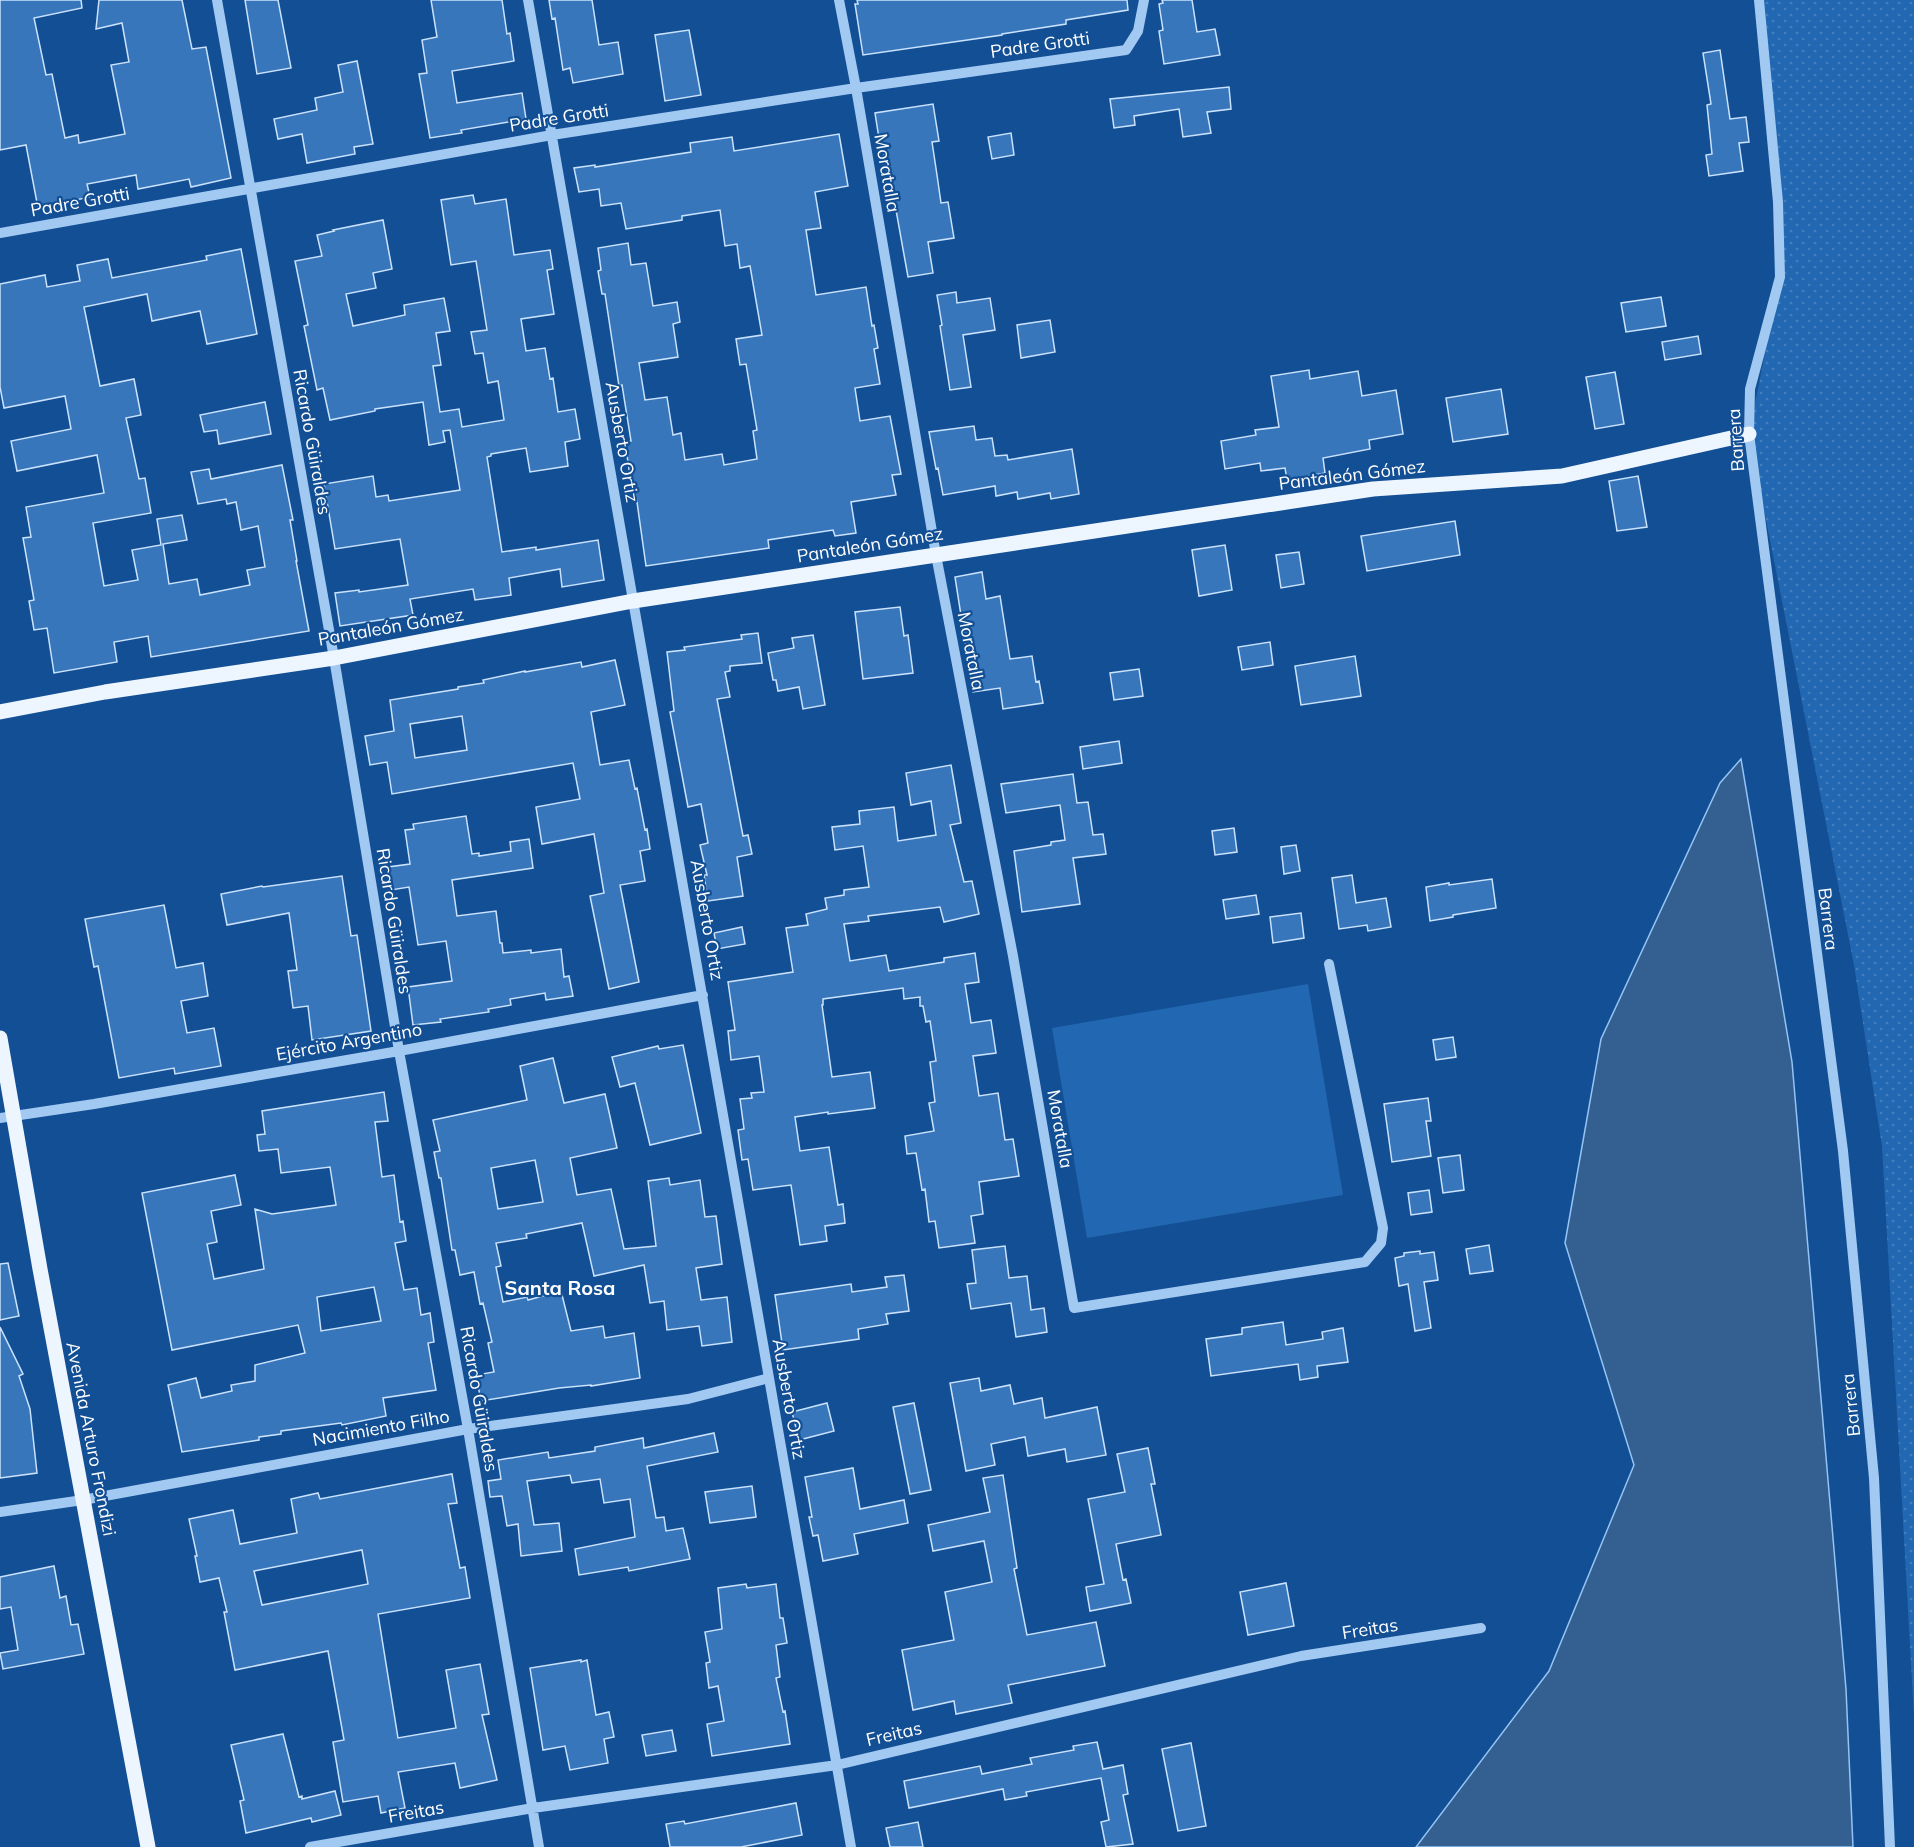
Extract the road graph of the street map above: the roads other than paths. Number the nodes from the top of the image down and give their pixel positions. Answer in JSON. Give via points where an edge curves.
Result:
{"nodes":[{"id":1,"x":217,"y":0,"type":"edge"},
{"id":2,"x":528,"y":0,"type":"edge"},
{"id":3,"x":839,"y":0,"type":"edge"},
{"id":4,"x":1144,"y":0,"type":"edge"},
{"id":5,"x":1759,"y":0,"type":"edge"},
{"id":6,"x":856,"y":88,"type":"junction"},
{"id":7,"x":552,"y":135,"type":"junction"},
{"id":8,"x":250,"y":190,"type":"junction"},
{"id":9,"x":0,"y":233,"type":"edge"},
{"id":10,"x":1749,"y":434,"type":"junction"},
{"id":11,"x":936,"y":555,"type":"junction"},
{"id":12,"x":633,"y":601,"type":"junction"},
{"id":13,"x":334,"y":658,"type":"junction"},
{"id":14,"x":0,"y":712,"type":"edge"},
{"id":15,"x":1329,"y":964,"type":"dead end"},
{"id":16,"x":704,"y":994,"type":"junction"},
{"id":17,"x":0,"y":1038,"type":"edge"},
{"id":18,"x":399,"y":1051,"type":"junction"},
{"id":19,"x":7,"y":1116,"type":"edge"},
{"id":20,"x":769,"y":1378,"type":"junction"},
{"id":21,"x":468,"y":1429,"type":"junction"},
{"id":22,"x":83,"y":1500,"type":"junction"},
{"id":23,"x":0,"y":1512,"type":"edge"},
{"id":24,"x":1481,"y":1628,"type":"dead end"},
{"id":25,"x":837,"y":1765,"type":"junction"},
{"id":26,"x":533,"y":1808,"type":"junction"},
{"id":27,"x":148,"y":1847,"type":"edge"},
{"id":28,"x":310,"y":1847,"type":"edge"},
{"id":29,"x":539,"y":1847,"type":"edge"},
{"id":30,"x":851,"y":1847,"type":"edge"},
{"id":31,"x":1890,"y":1847,"type":"edge"}],
"edges":[{"from":1,"to":8,"type":"street","name":"Ricardo Güiraldes"},
{"from":2,"to":7,"type":"street","name":"Ausberto Ortiz"},
{"from":3,"to":6,"type":"street","name":"Moratalla"},
{"from":4,"to":6,"type":"street","name":"Padre Grotti","via":[[1138,31],[1126,50]]},
{"from":5,"to":10,"type":"street","name":"Barrera","via":[[1778,202],[1780,277],[1750,389]]},
{"from":6,"to":7,"type":"street","name":"Padre Grotti"},
{"from":6,"to":11,"type":"street","name":"Moratalla"},
{"from":7,"to":8,"type":"street","name":"Padre Grotti"},
{"from":7,"to":12,"type":"street","name":"Ausberto Ortiz"},
{"from":8,"to":9,"type":"street","name":"Padre Grotti"},
{"from":8,"to":13,"type":"street","name":"Ricardo Güiraldes"},
{"from":10,"to":11,"type":"main road","name":"Pantaleón Gómez","via":[[1562,476],[1373,489]]},
{"from":10,"to":31,"type":"street","name":"Barrera","via":[[1844,1163],[1874,1478]]},
{"from":11,"to":12,"type":"main road","name":"Pantaleón Gómez"},
{"from":11,"to":15,"type":"street","name":"Moratalla","via":[[1013,956],[1074,1308],[1365,1262],[1381,1243],[1383,1228]]},
{"from":12,"to":13,"type":"main road","name":"Pantaleón Gómez"},
{"from":12,"to":16,"type":"street","name":"Ausberto Ortiz"},
{"from":13,"to":14,"type":"main road","name":"Pantaleón Gómez"},
{"from":13,"to":18,"type":"street","name":"Ricardo Güiraldes"},
{"from":16,"to":18,"type":"street","name":"Ejército Argentino"},
{"from":16,"to":20,"type":"street","name":"Ausberto Ortiz"},
{"from":17,"to":19,"type":"main road","name":"Avenida Arturo Frondizi"},
{"from":18,"to":19,"type":"street","name":"Ejército Argentino"},
{"from":18,"to":21,"type":"street","name":"Ricardo Güiraldes"},
{"from":19,"to":22,"type":"main road","name":"Avenida Arturo Frondizi"},
{"from":20,"to":21,"type":"street","name":"Nacimiento Filho","via":[[688,1399]]},
{"from":20,"to":25,"type":"street","name":"Ausberto Ortiz"},
{"from":21,"to":22,"type":"street","name":"Nacimiento Filho"},
{"from":21,"to":26,"type":"street","name":"Ricardo Güiraldes"},
{"from":22,"to":23,"type":"street","name":"Nacimiento Filho"},
{"from":22,"to":27,"type":"main road","name":"Avenida Arturo Frondizi"},
{"from":24,"to":25,"type":"street","name":"Freitas","via":[[1301,1656]]},
{"from":25,"to":26,"type":"street","name":"Freitas"},
{"from":25,"to":30,"type":"street","name":"Ausberto Ortiz"},
{"from":26,"to":28,"type":"street","name":"Freitas"},
{"from":26,"to":29,"type":"street","name":"Ricardo Güiraldes"}]}
